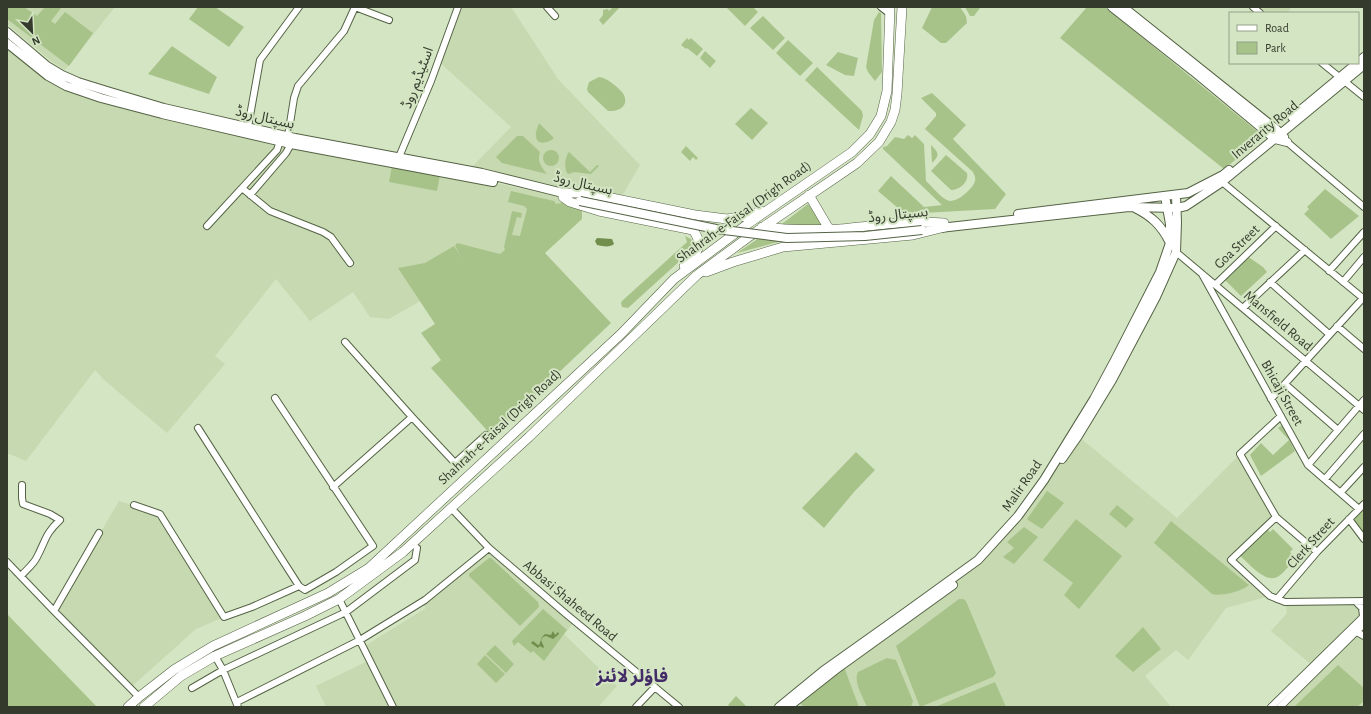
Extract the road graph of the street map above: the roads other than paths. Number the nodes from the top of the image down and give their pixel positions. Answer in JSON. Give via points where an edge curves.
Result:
{"nodes":[{"id":1,"x":299,"y":7,"type":"edge"},
{"id":2,"x":355,"y":7,"type":"edge"},
{"id":3,"x":458,"y":7,"type":"edge"},
{"id":4,"x":547,"y":7,"type":"edge"},
{"id":5,"x":881,"y":7,"type":"edge"},
{"id":6,"x":902,"y":7,"type":"edge"},
{"id":7,"x":1112,"y":7,"type":"edge"},
{"id":8,"x":1123,"y":7,"type":"edge"},
{"id":9,"x":890,"y":11,"type":"edge"},
{"id":10,"x":555,"y":16,"type":"dead end"},
{"id":11,"x":389,"y":20,"type":"dead end"},
{"id":12,"x":7,"y":32,"type":"edge"},
{"id":13,"x":7,"y":43,"type":"edge"},
{"id":14,"x":1323,"y":64,"type":"edge"},
{"id":15,"x":1355,"y":64,"type":"edge"},
{"id":16,"x":1364,"y":65,"type":"edge"},
{"id":17,"x":1195,"y":68,"type":"junction"},
{"id":18,"x":1342,"y":79,"type":"junction"},
{"id":19,"x":1364,"y":97,"type":"edge"},
{"id":20,"x":248,"y":127,"type":"junction"},
{"id":21,"x":1279,"y":131,"type":"junction"},
{"id":22,"x":1272,"y":137,"type":"junction"},
{"id":23,"x":290,"y":140,"type":"junction"},
{"id":24,"x":280,"y":141,"type":"junction"},
{"id":25,"x":1287,"y":142,"type":"junction"},
{"id":26,"x":399,"y":157,"type":"junction"},
{"id":27,"x":1222,"y":182,"type":"junction"},
{"id":28,"x":242,"y":188,"type":"junction"},
{"id":29,"x":250,"y":195,"type":"junction"},
{"id":30,"x":562,"y":195,"type":"junction"},
{"id":31,"x":809,"y":195,"type":"junction"},
{"id":32,"x":1165,"y":196,"type":"junction"},
{"id":33,"x":1176,"y":196,"type":"junction"},
{"id":34,"x":1364,"y":207,"type":"edge"},
{"id":35,"x":772,"y":208,"type":"junction"},
{"id":36,"x":1134,"y":208,"type":"junction"},
{"id":37,"x":1168,"y":208,"type":"junction"},
{"id":38,"x":1177,"y":208,"type":"junction"},
{"id":39,"x":944,"y":225,"type":"junction"},
{"id":40,"x":207,"y":226,"type":"dead end"},
{"id":41,"x":1276,"y":226,"type":"junction"},
{"id":42,"x":762,"y":227,"type":"junction"},
{"id":43,"x":780,"y":229,"type":"junction"},
{"id":44,"x":829,"y":229,"type":"junction"},
{"id":45,"x":1364,"y":232,"type":"edge"},
{"id":46,"x":1170,"y":243,"type":"junction"},
{"id":47,"x":788,"y":247,"type":"junction"},
{"id":48,"x":1305,"y":250,"type":"junction"},
{"id":49,"x":1176,"y":252,"type":"junction"},
{"id":50,"x":1364,"y":257,"type":"edge"},
{"id":51,"x":350,"y":263,"type":"dead end"},
{"id":52,"x":1329,"y":271,"type":"junction"},
{"id":53,"x":1202,"y":274,"type":"junction"},
{"id":54,"x":697,"y":275,"type":"junction"},
{"id":55,"x":674,"y":279,"type":"junction"},
{"id":56,"x":1270,"y":282,"type":"junction"},
{"id":57,"x":1343,"y":282,"type":"junction"},
{"id":58,"x":1215,"y":285,"type":"junction"},
{"id":59,"x":1364,"y":298,"type":"edge"},
{"id":60,"x":1244,"y":307,"type":"junction"},
{"id":61,"x":1337,"y":326,"type":"junction"},
{"id":62,"x":1330,"y":334,"type":"junction"},
{"id":63,"x":345,"y":342,"type":"dead end"},
{"id":64,"x":1364,"y":349,"type":"edge"},
{"id":65,"x":1306,"y":360,"type":"junction"},
{"id":66,"x":1285,"y":384,"type":"junction"},
{"id":67,"x":275,"y":398,"type":"dead end"},
{"id":68,"x":1271,"y":398,"type":"junction"},
{"id":69,"x":1364,"y":400,"type":"edge"},
{"id":70,"x":1362,"y":408,"type":"edge"},
{"id":71,"x":1281,"y":416,"type":"junction"},
{"id":72,"x":412,"y":418,"type":"junction"},
{"id":73,"x":198,"y":428,"type":"dead end"},
{"id":74,"x":1338,"y":430,"type":"junction"},
{"id":75,"x":1364,"y":434,"type":"edge"},
{"id":76,"x":486,"y":435,"type":"dead end"},
{"id":77,"x":1308,"y":465,"type":"junction"},
{"id":78,"x":1364,"y":467,"type":"edge"},
{"id":79,"x":1325,"y":479,"type":"junction"},
{"id":80,"x":22,"y":485,"type":"dead end"},
{"id":81,"x":333,"y":486,"type":"junction"},
{"id":82,"x":1341,"y":492,"type":"junction"},
{"id":83,"x":134,"y":505,"type":"dead end"},
{"id":84,"x":1362,"y":506,"type":"edge"},
{"id":85,"x":451,"y":508,"type":"junction"},
{"id":86,"x":1276,"y":517,"type":"junction"},
{"id":87,"x":1349,"y":519,"type":"junction"},
{"id":88,"x":99,"y":533,"type":"dead end"},
{"id":89,"x":1364,"y":539,"type":"edge"},
{"id":90,"x":417,"y":548,"type":"dead end"},
{"id":91,"x":489,"y":548,"type":"junction"},
{"id":92,"x":1317,"y":552,"type":"junction"},
{"id":93,"x":7,"y":562,"type":"edge"},
{"id":94,"x":21,"y":576,"type":"junction"},
{"id":95,"x":299,"y":586,"type":"junction"},
{"id":96,"x":339,"y":599,"type":"junction"},
{"id":97,"x":1277,"y":599,"type":"junction"},
{"id":98,"x":1356,"y":602,"type":"junction"},
{"id":99,"x":1364,"y":602,"type":"edge"},
{"id":100,"x":54,"y":612,"type":"junction"},
{"id":101,"x":346,"y":612,"type":"junction"},
{"id":102,"x":1364,"y":616,"type":"edge"},
{"id":103,"x":1364,"y":624,"type":"edge"},
{"id":104,"x":1354,"y":631,"type":"junction"},
{"id":105,"x":1364,"y":636,"type":"edge"},
{"id":106,"x":360,"y":640,"type":"junction"},
{"id":107,"x":216,"y":656,"type":"junction"},
{"id":108,"x":223,"y":670,"type":"junction"},
{"id":109,"x":655,"y":687,"type":"junction"},
{"id":110,"x":192,"y":688,"type":"dead end"},
{"id":111,"x":139,"y":697,"type":"junction"},
{"id":112,"x":237,"y":704,"type":"edge"},
{"id":113,"x":128,"y":707,"type":"edge"},
{"id":114,"x":144,"y":707,"type":"edge"},
{"id":115,"x":393,"y":707,"type":"edge"},
{"id":116,"x":636,"y":707,"type":"edge"},
{"id":117,"x":679,"y":707,"type":"edge"},
{"id":118,"x":779,"y":707,"type":"edge"},
{"id":119,"x":788,"y":707,"type":"edge"},
{"id":120,"x":1271,"y":707,"type":"edge"},
{"id":121,"x":1280,"y":707,"type":"edge"}],
"edges":[{"from":1,"to":20,"type":"street","via":[[260,60]]},
{"from":2,"to":11,"type":"street"},
{"from":2,"to":23,"type":"street","via":[[344,31],[298,86],[294,98]]},
{"from":3,"to":26,"type":"street","name":"اسٹیڈیم روڈ"},
{"from":4,"to":10,"type":"street"},
{"from":5,"to":9,"type":"street"},
{"from":6,"to":31,"type":"highway","name":"Shahrah-e-Faisal (Drigh Road)","via":[[897,94],[891,122],[879,142],[857,163]]},
{"from":7,"to":17,"type":"main road"},
{"from":8,"to":17,"type":"main road"},
{"from":9,"to":35,"type":"highway","name":"Shahrah-e-Faisal (Drigh Road)","via":[[887,91],[881,116],[870,134],[852,152]]},
{"from":12,"to":20,"type":"main road","name":"ہسپتال روڈ","via":[[47,66],[78,82],[164,108]]},
{"from":13,"to":24,"type":"main road","name":"ہسپتال روڈ","via":[[48,76],[66,86],[101,98]]},
{"from":14,"to":18,"type":"street"},
{"from":15,"to":18,"type":"main road","name":"Inverarity Road"},
{"from":16,"to":18,"type":"main road","name":"Inverarity Road"},
{"from":17,"to":21,"type":"main road"},
{"from":17,"to":22,"type":"main road"},
{"from":18,"to":19,"type":"street"},
{"from":18,"to":21,"type":"main road","name":"Inverarity Road"},
{"from":20,"to":23,"type":"main road","name":"ہسپتال روڈ"},
{"from":21,"to":22,"type":"main road","name":"Inverarity Road"},
{"from":21,"to":25,"type":"main road"},
{"from":22,"to":25,"type":"main road"},
{"from":22,"to":27,"type":"main road","name":"Inverarity Road"},
{"from":22,"to":33,"type":"main road","name":"Inverarity Road","via":[[1223,175],[1188,194]]},
{"from":23,"to":24,"type":"main road","name":"ہسپتال روڈ"},
{"from":23,"to":26,"type":"main road","name":"ہسپتال روڈ"},
{"from":23,"to":29,"type":"street","via":[[286,153]]},
{"from":23,"to":30,"type":"main road","name":"ہسپتال روڈ"},
{"from":24,"to":28,"type":"street","via":[[276,150]]},
{"from":25,"to":34,"type":"street"},
{"from":26,"to":30,"type":"main road","name":"ہسپتال روڈ","via":[[482,173]]},
{"from":27,"to":38,"type":"main road","name":"Inverarity Road","via":[[1186,206]]},
{"from":27,"to":41,"type":"street"},
{"from":28,"to":29,"type":"street"},
{"from":28,"to":40,"type":"street"},
{"from":29,"to":51,"type":"street","via":[[276,214],[331,237]]},
{"from":30,"to":35,"type":"highway","via":[[587,193],[727,219]]},
{"from":30,"to":39,"type":"main road","name":"ہسپتال روڈ","bridge":true,"via":[[716,229],[787,238],[865,236]]},
{"from":30,"to":55,"type":"highway","via":[[570,202],[599,211],[693,230],[700,242],[698,249]]},
{"from":31,"to":42,"type":"highway","name":"Shahrah-e-Faisal (Drigh Road)"},
{"from":31,"to":44,"type":"highway"},
{"from":32,"to":33,"type":"main road","name":"ہسپتال روڈ"},
{"from":32,"to":37,"type":"main road","name":"Malir Road"},
{"from":32,"to":39,"type":"main road","name":"ہسپتال روڈ"},
{"from":33,"to":38,"type":"main road","name":"Malir Road"},
{"from":35,"to":55,"type":"highway","name":"Shahrah-e-Faisal (Drigh Road)"},
{"from":36,"to":37,"type":"main road","name":"ہسپتال روڈ"},
{"from":36,"to":39,"type":"main road","name":"ہسپتال روڈ"},
{"from":36,"to":46,"type":"main road","via":[[1157,222]]},
{"from":37,"to":38,"type":"main road","name":"ہسپتال روڈ"},
{"from":37,"to":46,"type":"main road","name":"Malir Road"},
{"from":38,"to":49,"type":"main road","name":"Malir Road"},
{"from":39,"to":44,"type":"highway","via":[[926,222]]},
{"from":39,"to":47,"type":"highway","via":[[908,236]]},
{"from":41,"to":48,"type":"street"},
{"from":41,"to":58,"type":"street","name":"Goa Street"},
{"from":42,"to":43,"type":"highway"},
{"from":42,"to":54,"type":"highway","name":"Shahrah-e-Faisal (Drigh Road)"},
{"from":43,"to":44,"type":"highway"},
{"from":43,"to":47,"type":"highway"},
{"from":45,"to":52,"type":"street"},
{"from":46,"to":118,"type":"main road","name":"Malir Road","via":[[1160,272],[1094,399],[1044,480],[1018,516],[978,560],[823,671]]},
{"from":47,"to":54,"type":"highway"},
{"from":48,"to":52,"type":"street"},
{"from":48,"to":56,"type":"street"},
{"from":49,"to":53,"type":"street","name":"Mansfield Road"},
{"from":49,"to":119,"type":"main road","name":"Malir Road","via":[[1156,297],[1116,373],[1078,436],[1017,525],[981,564]]},
{"from":50,"to":57,"type":"street"},
{"from":52,"to":57,"type":"street"},
{"from":53,"to":58,"type":"street","name":"Mansfield Road"},
{"from":53,"to":68,"type":"street","name":"Bhicaji Street"},
{"from":54,"to":85,"type":"highway","name":"Shahrah-e-Faisal (Drigh Road)","via":[[529,437]]},
{"from":55,"to":111,"type":"highway","name":"Shahrah-e-Faisal (Drigh Road)","via":[[621,334],[369,568],[328,593],[212,646],[175,669]]},
{"from":56,"to":60,"type":"street"},
{"from":56,"to":62,"type":"street"},
{"from":57,"to":59,"type":"street"},
{"from":58,"to":60,"type":"street","name":"Mansfield Road"},
{"from":59,"to":61,"type":"street"},
{"from":60,"to":65,"type":"street","name":"Mansfield Road"},
{"from":61,"to":62,"type":"street"},
{"from":61,"to":64,"type":"street"},
{"from":62,"to":65,"type":"street"},
{"from":63,"to":72,"type":"street"},
{"from":65,"to":66,"type":"street"},
{"from":65,"to":70,"type":"street","name":"Mansfield Road"},
{"from":66,"to":68,"type":"street"},
{"from":66,"to":74,"type":"street"},
{"from":67,"to":81,"type":"street"},
{"from":68,"to":71,"type":"street","name":"Bhicaji Street"},
{"from":69,"to":70,"type":"street"},
{"from":70,"to":74,"type":"street"},
{"from":71,"to":77,"type":"street","name":"Bhicaji Street"},
{"from":71,"to":86,"type":"street","via":[[1240,454]]},
{"from":72,"to":76,"type":"street","via":[[455,463]]},
{"from":72,"to":81,"type":"street"},
{"from":73,"to":95,"type":"street"},
{"from":74,"to":77,"type":"street"},
{"from":75,"to":79,"type":"street"},
{"from":77,"to":79,"type":"street","name":"Bhicaji Street"},
{"from":78,"to":82,"type":"street"},
{"from":79,"to":82,"type":"street","name":"Bhicaji Street"},
{"from":80,"to":94,"type":"street","via":[[23,504],[60,520],[47,534],[37,558]]},
{"from":81,"to":95,"type":"street","via":[[373,546],[305,590]]},
{"from":82,"to":84,"type":"street","name":"Bhicaji Street"},
{"from":83,"to":95,"type":"street","via":[[160,514],[224,617]]},
{"from":84,"to":87,"type":"street","name":"Clerk Street"},
{"from":85,"to":91,"type":"street","name":"Abbasi Shaheed Road"},
{"from":85,"to":96,"type":"highway","name":"Shahrah-e-Faisal (Drigh Road)","via":[[403,552]]},
{"from":86,"to":92,"type":"street"},
{"from":86,"to":97,"type":"street","via":[[1231,560],[1270,596]]},
{"from":87,"to":89,"type":"street"},
{"from":87,"to":92,"type":"street","name":"Clerk Street"},
{"from":88,"to":100,"type":"street"},
{"from":90,"to":101,"type":"street","via":[[416,560]]},
{"from":91,"to":106,"type":"street","via":[[425,600]]},
{"from":91,"to":109,"type":"street","name":"Abbasi Shaheed Road"},
{"from":92,"to":97,"type":"street","name":"Clerk Street"},
{"from":93,"to":94,"type":"street"},
{"from":94,"to":100,"type":"street"},
{"from":96,"to":101,"type":"street"},
{"from":96,"to":107,"type":"highway","name":"Shahrah-e-Faisal (Drigh Road)"},
{"from":97,"to":98,"type":"street","via":[[1285,602]]},
{"from":98,"to":99,"type":"street"},
{"from":98,"to":102,"type":"street","via":[[1362,608]]},
{"from":100,"to":111,"type":"street"},
{"from":101,"to":106,"type":"street"},
{"from":101,"to":108,"type":"street"},
{"from":102,"to":104,"type":"street"},
{"from":103,"to":104,"type":"street"},
{"from":104,"to":105,"type":"street"},
{"from":104,"to":120,"type":"street"},
{"from":104,"to":121,"type":"street"},
{"from":106,"to":112,"type":"street"},
{"from":106,"to":115,"type":"street"},
{"from":107,"to":108,"type":"street"},
{"from":107,"to":114,"type":"highway","name":"Shahrah-e-Faisal (Drigh Road)","via":[[181,676]]},
{"from":108,"to":110,"type":"street"},
{"from":108,"to":112,"type":"street"},
{"from":109,"to":116,"type":"street"},
{"from":109,"to":117,"type":"street","name":"Abbasi Shaheed Road"},
{"from":111,"to":113,"type":"highway","name":"Shahrah-e-Faisal (Drigh Road)"}]}
